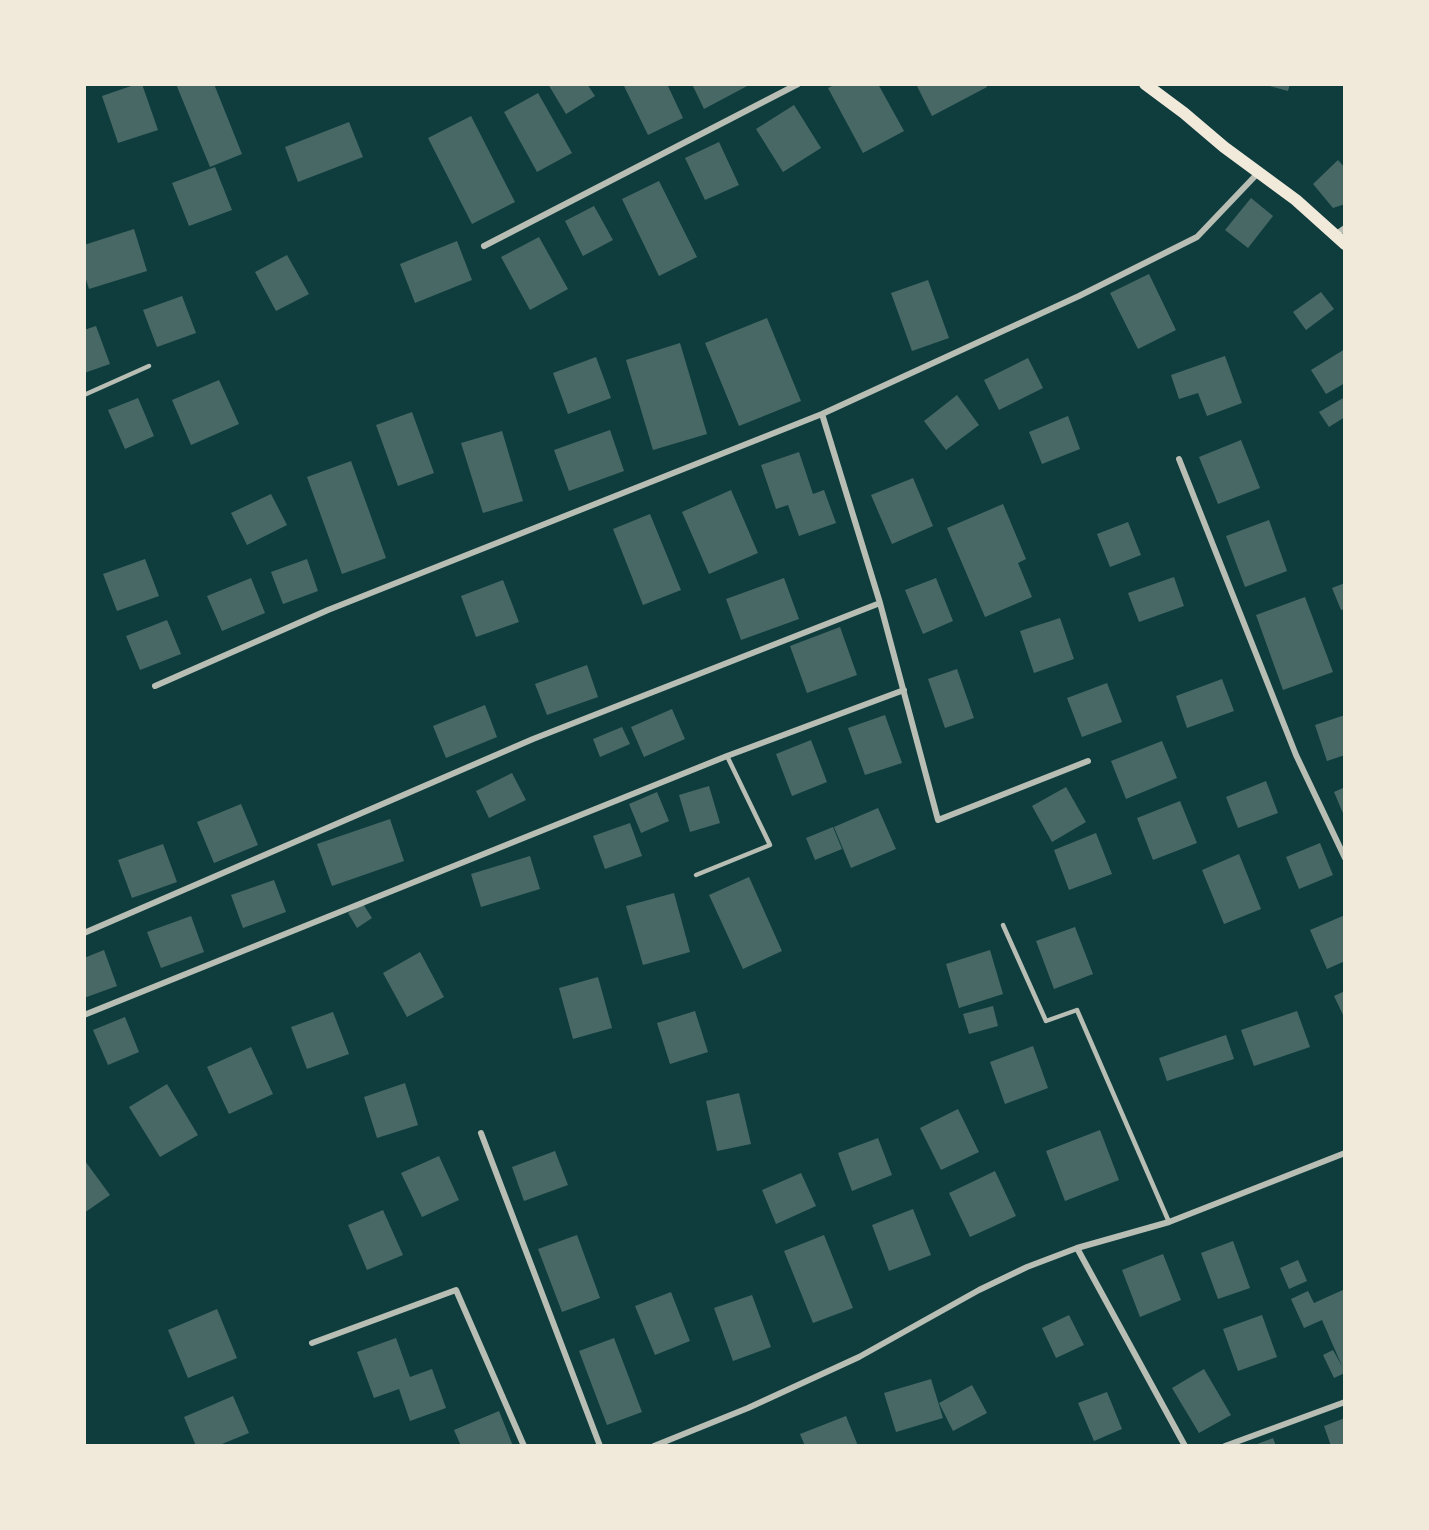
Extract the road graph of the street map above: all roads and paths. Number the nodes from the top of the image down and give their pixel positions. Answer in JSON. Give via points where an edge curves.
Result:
{"nodes":[{"id":1,"x":798,"y":84,"type":"edge"},
{"id":2,"x":1145,"y":84,"type":"edge"},
{"id":3,"x":1258,"y":172,"type":"junction"},
{"id":4,"x":1340,"y":231,"type":"edge"},
{"id":5,"x":1345,"y":244,"type":"edge"},
{"id":6,"x":484,"y":246,"type":"dead end"},
{"id":7,"x":150,"y":366,"type":"dead end"},
{"id":8,"x":84,"y":395,"type":"edge"},
{"id":9,"x":822,"y":414,"type":"junction"},
{"id":10,"x":1179,"y":459,"type":"dead end"},
{"id":11,"x":880,"y":603,"type":"junction"},
{"id":12,"x":155,"y":686,"type":"dead end"},
{"id":13,"x":904,"y":690,"type":"junction"},
{"id":14,"x":727,"y":756,"type":"junction"},
{"id":15,"x":1088,"y":761,"type":"dead end"},
{"id":16,"x":1345,"y":858,"type":"edge"},
{"id":17,"x":696,"y":875,"type":"dead end"},
{"id":18,"x":1003,"y":925,"type":"dead end"},
{"id":19,"x":84,"y":933,"type":"edge"},
{"id":20,"x":84,"y":1015,"type":"edge"},
{"id":21,"x":481,"y":1133,"type":"dead end"},
{"id":22,"x":1345,"y":1153,"type":"edge"},
{"id":23,"x":1169,"y":1222,"type":"junction"},
{"id":24,"x":1077,"y":1248,"type":"junction"},
{"id":25,"x":312,"y":1343,"type":"dead end"},
{"id":26,"x":1345,"y":1402,"type":"edge"},
{"id":27,"x":524,"y":1446,"type":"edge"},
{"id":28,"x":600,"y":1446,"type":"edge"},
{"id":29,"x":654,"y":1446,"type":"edge"},
{"id":30,"x":1185,"y":1446,"type":"edge"},
{"id":31,"x":1225,"y":1446,"type":"edge"}],
"edges":[{"from":1,"to":6,"type":"street"},
{"from":2,"to":3,"type":"main road"},
{"from":3,"to":4,"type":"main road"},
{"from":3,"to":9,"type":"street","via":[[1197,237]]},
{"from":4,"to":5,"type":"main road"},
{"from":7,"to":8,"type":"lane"},
{"from":9,"to":11,"type":"street"},
{"from":9,"to":12,"type":"street","via":[[328,610]]},
{"from":10,"to":16,"type":"street","via":[[1296,755]]},
{"from":11,"to":13,"type":"street"},
{"from":11,"to":19,"type":"street","via":[[533,739]]},
{"from":13,"to":14,"type":"street"},
{"from":13,"to":15,"type":"street","via":[[938,820]]},
{"from":14,"to":17,"type":"lane","via":[[770,845]]},
{"from":14,"to":20,"type":"street"},
{"from":18,"to":23,"type":"lane","via":[[1047,1021],[1077,1010]]},
{"from":21,"to":28,"type":"street"},
{"from":22,"to":23,"type":"street"},
{"from":23,"to":24,"type":"street"},
{"from":24,"to":29,"type":"street","via":[[979,1290],[859,1357]]},
{"from":24,"to":30,"type":"street"},
{"from":25,"to":27,"type":"street","via":[[456,1290]]},
{"from":26,"to":31,"type":"street"}]}
